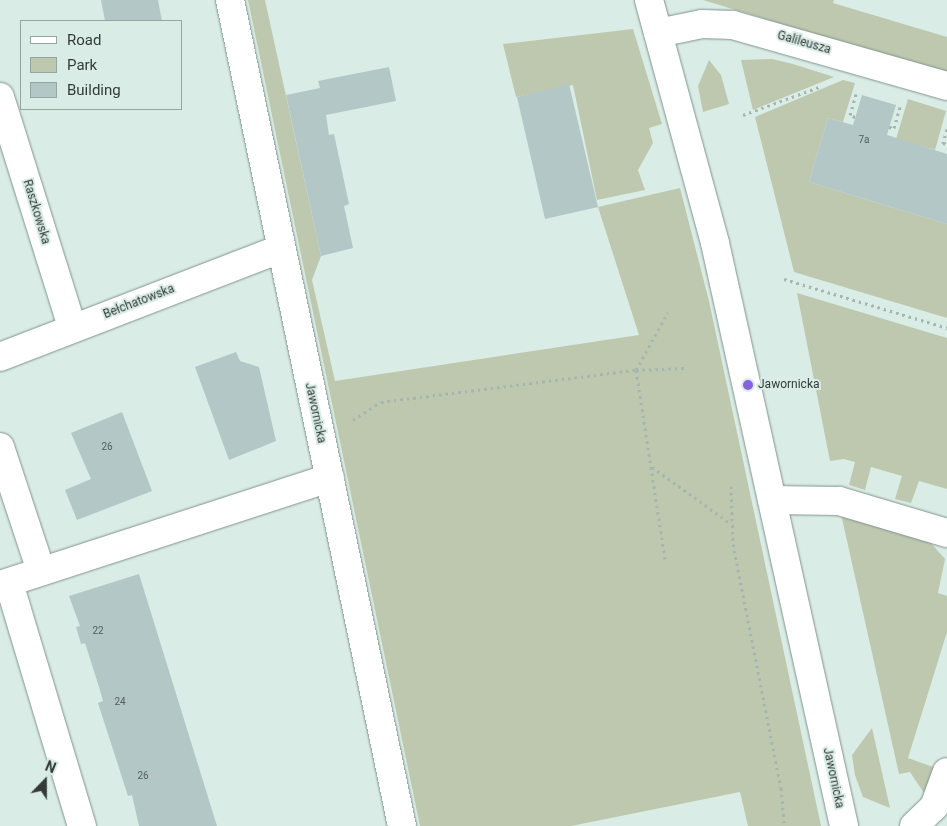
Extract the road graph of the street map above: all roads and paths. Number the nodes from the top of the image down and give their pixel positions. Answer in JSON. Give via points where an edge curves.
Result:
{"nodes":[{"id":1,"x":230,"y":0,"type":"edge"},
{"id":2,"x":649,"y":0,"type":"edge"},
{"id":3,"x":658,"y":33,"type":"junction"},
{"id":4,"x":826,"y":84,"type":"dead end"},
{"id":5,"x":859,"y":84,"type":"dead end"},
{"id":6,"x":947,"y":86,"type":"edge"},
{"id":7,"x":0,"y":96,"type":"edge"},
{"id":8,"x":903,"y":98,"type":"dead end"},
{"id":9,"x":743,"y":115,"type":"dead end"},
{"id":10,"x":855,"y":117,"type":"dead end"},
{"id":11,"x":889,"y":127,"type":"dead end"},
{"id":12,"x":947,"y":129,"type":"edge"},
{"id":13,"x":947,"y":144,"type":"edge"},
{"id":14,"x":280,"y":249,"type":"junction"},
{"id":15,"x":784,"y":279,"type":"dead end"},
{"id":16,"x":668,"y":312,"type":"dead end"},
{"id":17,"x":72,"y":328,"type":"junction"},
{"id":18,"x":947,"y":328,"type":"edge"},
{"id":19,"x":0,"y":358,"type":"edge"},
{"id":20,"x":685,"y":368,"type":"dead end"},
{"id":21,"x":636,"y":370,"type":"junction"},
{"id":22,"x":350,"y":422,"type":"dead end"},
{"id":23,"x":0,"y":447,"type":"edge"},
{"id":24,"x":651,"y":466,"type":"junction"},
{"id":25,"x":330,"y":478,"type":"junction"},
{"id":26,"x":731,"y":478,"type":"dead end"},
{"id":27,"x":772,"y":500,"type":"junction"},
{"id":28,"x":730,"y":523,"type":"junction"},
{"id":29,"x":947,"y":534,"type":"edge"},
{"id":30,"x":665,"y":559,"type":"dead end"},
{"id":31,"x":41,"y":571,"type":"junction"},
{"id":32,"x":4,"y":584,"type":"edge"},
{"id":33,"x":947,"y":772,"type":"edge"},
{"id":34,"x":82,"y":826,"type":"edge"},
{"id":35,"x":402,"y":826,"type":"edge"},
{"id":36,"x":784,"y":826,"type":"edge"},
{"id":37,"x":844,"y":826,"type":"edge"},
{"id":38,"x":914,"y":826,"type":"edge"}],
"edges":[{"from":1,"to":14,"type":"street","name":"Jawornicka"},
{"from":2,"to":3,"type":"street","name":"Jawornicka"},
{"from":3,"to":6,"type":"street","name":"Galileusza","via":[[702,24],[733,25],[784,36]]},
{"from":3,"to":27,"type":"street","name":"Jawornicka","via":[[716,243]]},
{"from":4,"to":9,"type":"path"},
{"from":5,"to":10,"type":"path","via":[[850,116]]},
{"from":7,"to":17,"type":"street","name":"Raszkowska"},
{"from":8,"to":11,"type":"path","via":[[894,128]]},
{"from":12,"to":13,"type":"path","via":[[943,143]]},
{"from":14,"to":17,"type":"street","name":"Bełchatowska"},
{"from":14,"to":25,"type":"street","name":"Jawornicka"},
{"from":15,"to":18,"type":"path"},
{"from":16,"to":21,"type":"path"},
{"from":17,"to":19,"type":"street","name":"Bełchatowska"},
{"from":20,"to":21,"type":"path"},
{"from":21,"to":22,"type":"path","via":[[381,402]]},
{"from":21,"to":24,"type":"path"},
{"from":23,"to":31,"type":"street"},
{"from":24,"to":28,"type":"path"},
{"from":24,"to":30,"type":"path"},
{"from":25,"to":31,"type":"street"},
{"from":25,"to":35,"type":"street","name":"Jawornicka"},
{"from":26,"to":28,"type":"path"},
{"from":27,"to":29,"type":"street","via":[[839,501]]},
{"from":27,"to":37,"type":"street","name":"Jawornicka"},
{"from":28,"to":36,"type":"path","via":[[781,788]]},
{"from":31,"to":32,"type":"street"},
{"from":32,"to":34,"type":"street"},
{"from":33,"to":38,"type":"street","via":[[934,806]]}]}
